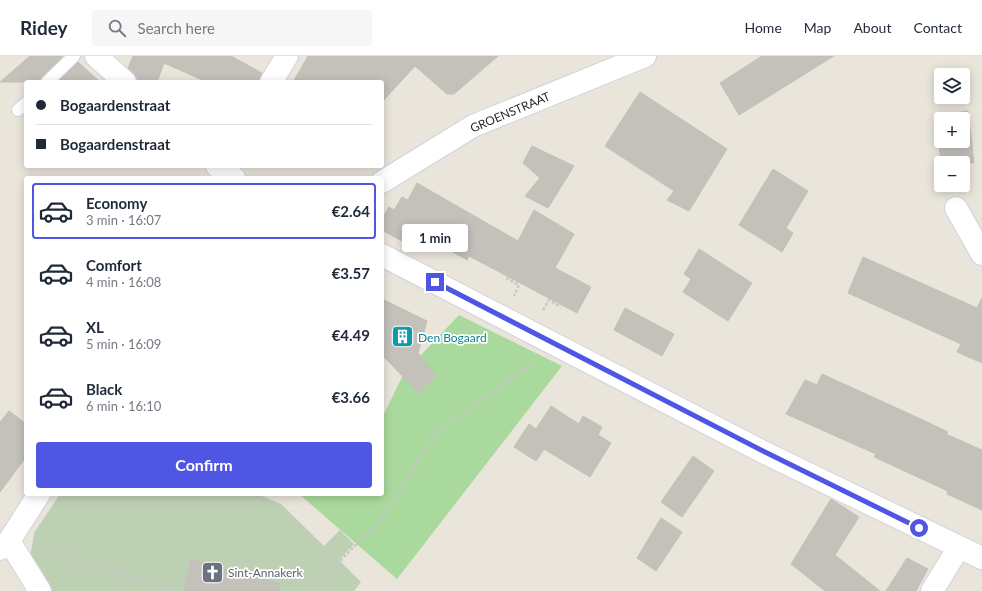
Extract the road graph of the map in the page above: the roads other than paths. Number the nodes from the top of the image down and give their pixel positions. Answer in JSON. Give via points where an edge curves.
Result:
{"nodes":[{"id":1,"x":74,"y":56,"type":"edge"},
{"id":2,"x":96,"y":56,"type":"edge"},
{"id":3,"x":286,"y":56,"type":"edge"},
{"id":4,"x":645,"y":56,"type":"edge"},
{"id":5,"x":49,"y":80,"type":"edge"},
{"id":6,"x":122,"y":80,"type":"edge"},
{"id":7,"x":272,"y":80,"type":"edge"},
{"id":8,"x":384,"y":181,"type":"edge"},
{"id":9,"x":956,"y":208,"type":"dead end"},
{"id":10,"x":982,"y":254,"type":"edge"},
{"id":11,"x":384,"y":256,"type":"edge"},
{"id":12,"x":38,"y":496,"type":"edge"},
{"id":13,"x":9,"y":538,"type":"edge"},
{"id":14,"x":960,"y":547,"type":"junction"},
{"id":15,"x":982,"y":558,"type":"edge"},
{"id":16,"x":40,"y":591,"type":"edge"},
{"id":17,"x":932,"y":591,"type":"edge"}],
"edges":[{"from":1,"to":5,"type":"lane"},
{"from":2,"to":6,"type":"street"},
{"from":3,"to":7,"type":"street"},
{"from":4,"to":8,"type":"street","name":"GROENSTRAAT","via":[[473,126]]},
{"from":9,"to":10,"type":"street"},
{"from":11,"to":14,"type":"street","via":[[758,449]]},
{"from":12,"to":13,"type":"street"},
{"from":13,"to":16,"type":"street"},
{"from":14,"to":15,"type":"street"},
{"from":14,"to":17,"type":"street"}]}
